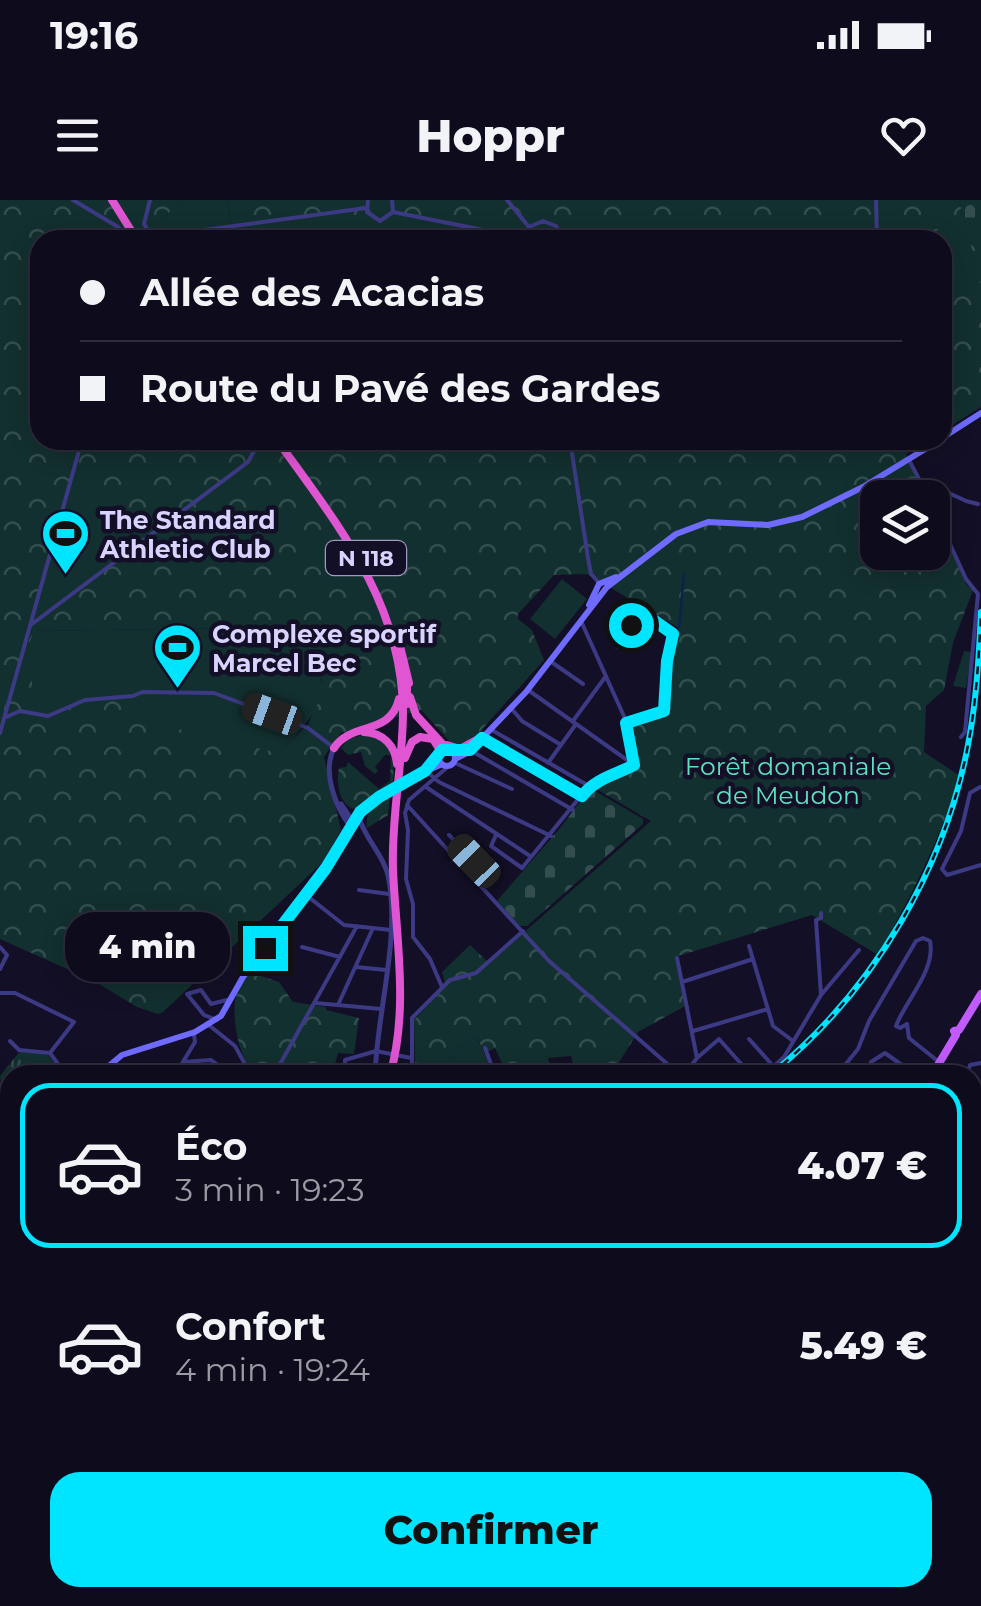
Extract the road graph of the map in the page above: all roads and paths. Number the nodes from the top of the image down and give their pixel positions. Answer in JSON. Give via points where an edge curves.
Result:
{"nodes":[{"id":1,"x":73,"y":200,"type":"edge"},
{"id":2,"x":115,"y":200,"type":"edge"},
{"id":3,"x":150,"y":200,"type":"edge"},
{"id":4,"x":368,"y":200,"type":"edge"},
{"id":5,"x":392,"y":200,"type":"edge"},
{"id":6,"x":506,"y":200,"type":"edge"},
{"id":7,"x":876,"y":200,"type":"edge"},
{"id":8,"x":366,"y":208,"type":"junction"},
{"id":9,"x":393,"y":212,"type":"junction"},
{"id":10,"x":529,"y":227,"type":"junction"},
{"id":11,"x":120,"y":230,"type":"edge"},
{"id":12,"x":133,"y":230,"type":"edge"},
{"id":13,"x":148,"y":230,"type":"edge"},
{"id":14,"x":204,"y":230,"type":"edge"},
{"id":15,"x":480,"y":230,"type":"edge"},
{"id":16,"x":528,"y":230,"type":"edge"},
{"id":17,"x":558,"y":230,"type":"edge"},
{"id":18,"x":877,"y":230,"type":"edge"},
{"id":19,"x":981,"y":412,"type":"edge"},
{"id":20,"x":952,"y":430,"type":"edge"},
{"id":21,"x":79,"y":450,"type":"edge"},
{"id":22,"x":255,"y":450,"type":"edge"},
{"id":23,"x":288,"y":450,"type":"edge"},
{"id":24,"x":572,"y":450,"type":"edge"},
{"id":25,"x":921,"y":450,"type":"edge"},
{"id":26,"x":911,"y":456,"type":"junction"},
{"id":27,"x":921,"y":480,"type":"edge"},
{"id":28,"x":950,"y":492,"type":"edge"},
{"id":29,"x":978,"y":504,"type":"dead end"},
{"id":30,"x":950,"y":544,"type":"edge"},
{"id":31,"x":603,"y":587,"type":"junction"},
{"id":32,"x":636,"y":615,"type":"dead end"},
{"id":33,"x":649,"y":617,"type":"junction"},
{"id":34,"x":581,"y":621,"type":"junction"},
{"id":35,"x":631,"y":625,"type":"junction"},
{"id":36,"x":29,"y":626,"type":"junction"},
{"id":37,"x":550,"y":660,"type":"junction"},
{"id":38,"x":606,"y":676,"type":"junction"},
{"id":39,"x":404,"y":679,"type":"junction"},
{"id":40,"x":583,"y":684,"type":"dead end"},
{"id":41,"x":528,"y":690,"type":"junction"},
{"id":42,"x":510,"y":708,"type":"junction"},
{"id":43,"x":4,"y":718,"type":"junction"},
{"id":44,"x":574,"y":723,"type":"junction"},
{"id":45,"x":626,"y":723,"type":"junction"},
{"id":46,"x":491,"y":728,"type":"junction"},
{"id":47,"x":0,"y":733,"type":"edge"},
{"id":48,"x":437,"y":737,"type":"junction"},
{"id":49,"x":482,"y":738,"type":"junction"},
{"id":50,"x":961,"y":738,"type":"dead end"},
{"id":51,"x":561,"y":746,"type":"junction"},
{"id":52,"x":335,"y":749,"type":"junction"},
{"id":53,"x":470,"y":750,"type":"junction"},
{"id":54,"x":404,"y":758,"type":"junction"},
{"id":55,"x":447,"y":760,"type":"junction"},
{"id":56,"x":548,"y":763,"type":"junction"},
{"id":57,"x":634,"y":765,"type":"junction"},
{"id":58,"x":425,"y":771,"type":"junction"},
{"id":59,"x":435,"y":780,"type":"junction"},
{"id":60,"x":397,"y":782,"type":"junction"},
{"id":61,"x":589,"y":786,"type":"junction"},
{"id":62,"x":981,"y":787,"type":"edge"},
{"id":63,"x":426,"y":788,"type":"junction"},
{"id":64,"x":512,"y":790,"type":"dead end"},
{"id":65,"x":582,"y":796,"type":"junction"},
{"id":66,"x":344,"y":810,"type":"junction"},
{"id":67,"x":573,"y":810,"type":"junction"},
{"id":68,"x":409,"y":813,"type":"junction"},
{"id":69,"x":357,"y":821,"type":"junction"},
{"id":70,"x":449,"y":834,"type":"dead end"},
{"id":71,"x":496,"y":835,"type":"junction"},
{"id":72,"x":552,"y":836,"type":"junction"},
{"id":73,"x":371,"y":842,"type":"junction"},
{"id":74,"x":458,"y":844,"type":"junction"},
{"id":75,"x":450,"y":852,"type":"junction"},
{"id":76,"x":532,"y":857,"type":"junction"},
{"id":77,"x":981,"y":864,"type":"edge"},
{"id":78,"x":482,"y":886,"type":"junction"},
{"id":79,"x":360,"y":890,"type":"dead end"},
{"id":80,"x":390,"y":894,"type":"junction"},
{"id":81,"x":305,"y":895,"type":"junction"},
{"id":82,"x":821,"y":913,"type":"dead end"},
{"id":83,"x":357,"y":926,"type":"junction"},
{"id":84,"x":373,"y":928,"type":"junction"},
{"id":85,"x":390,"y":930,"type":"junction"},
{"id":86,"x":523,"y":931,"type":"junction"},
{"id":87,"x":749,"y":946,"type":"dead end"},
{"id":88,"x":0,"y":947,"type":"edge"},
{"id":89,"x":302,"y":947,"type":"dead end"},
{"id":90,"x":859,"y":950,"type":"dead end"},
{"id":91,"x":340,"y":957,"type":"junction"},
{"id":92,"x":677,"y":958,"type":"dead end"},
{"id":93,"x":754,"y":958,"type":"junction"},
{"id":94,"x":356,"y":967,"type":"junction"},
{"id":95,"x":0,"y":969,"type":"edge"},
{"id":96,"x":386,"y":970,"type":"junction"},
{"id":97,"x":682,"y":982,"type":"junction"},
{"id":98,"x":440,"y":989,"type":"junction"},
{"id":99,"x":0,"y":992,"type":"edge"},
{"id":100,"x":981,"y":994,"type":"edge"},
{"id":101,"x":821,"y":995,"type":"junction"},
{"id":102,"x":227,"y":1000,"type":"dead end"},
{"id":103,"x":314,"y":1003,"type":"junction"},
{"id":104,"x":338,"y":1005,"type":"junction"},
{"id":105,"x":381,"y":1010,"type":"junction"},
{"id":106,"x":768,"y":1010,"type":"junction"},
{"id":107,"x":213,"y":1023,"type":"junction"},
{"id":108,"x":693,"y":1032,"type":"junction"},
{"id":109,"x":194,"y":1035,"type":"junction"},
{"id":110,"x":749,"y":1039,"type":"dead end"},
{"id":111,"x":793,"y":1041,"type":"junction"},
{"id":112,"x":10,"y":1042,"type":"dead end"},
{"id":113,"x":485,"y":1048,"type":"dead end"},
{"id":114,"x":376,"y":1051,"type":"junction"},
{"id":115,"x":50,"y":1052,"type":"junction"},
{"id":116,"x":409,"y":1057,"type":"junction"},
{"id":117,"x":697,"y":1058,"type":"junction"},
{"id":118,"x":183,"y":1062,"type":"junction"},
{"id":119,"x":871,"y":1062,"type":"dead end"},
{"id":120,"x":940,"y":1062,"type":"junction"},
{"id":121,"x":59,"y":1065,"type":"edge"},
{"id":122,"x":109,"y":1065,"type":"edge"},
{"id":123,"x":112,"y":1065,"type":"edge"},
{"id":124,"x":181,"y":1065,"type":"edge"},
{"id":125,"x":218,"y":1065,"type":"edge"},
{"id":126,"x":245,"y":1065,"type":"edge"},
{"id":127,"x":280,"y":1065,"type":"edge"},
{"id":128,"x":345,"y":1065,"type":"edge"},
{"id":129,"x":375,"y":1065,"type":"edge"},
{"id":130,"x":393,"y":1065,"type":"edge"},
{"id":131,"x":394,"y":1065,"type":"edge"},
{"id":132,"x":408,"y":1065,"type":"edge"},
{"id":133,"x":491,"y":1065,"type":"edge"},
{"id":134,"x":670,"y":1065,"type":"edge"},
{"id":135,"x":691,"y":1065,"type":"edge"},
{"id":136,"x":743,"y":1065,"type":"edge"},
{"id":137,"x":772,"y":1065,"type":"edge"},
{"id":138,"x":775,"y":1065,"type":"edge"},
{"id":139,"x":845,"y":1065,"type":"edge"},
{"id":140,"x":902,"y":1065,"type":"edge"},
{"id":141,"x":938,"y":1065,"type":"edge"}],
"edges":[{"from":1,"to":11,"type":"street"},
{"from":2,"to":12,"type":"highway"},
{"from":3,"to":13,"type":"street"},
{"from":4,"to":8,"type":"street"},
{"from":5,"to":9,"type":"street"},
{"from":6,"to":10,"type":"street"},
{"from":7,"to":18,"type":"street"},
{"from":8,"to":9,"type":"street","via":[[380,221]]},
{"from":8,"to":14,"type":"street"},
{"from":9,"to":15,"type":"street"},
{"from":10,"to":16,"type":"street"},
{"from":10,"to":17,"type":"street","via":[[550,222]]},
{"from":19,"to":20,"type":"main road"},
{"from":21,"to":36,"type":"street"},
{"from":22,"to":36,"type":"street","via":[[248,462]]},
{"from":23,"to":39,"type":"highway","number":"N 118","via":[[376,576],[393,618]]},
{"from":24,"to":31,"type":"street","via":[[591,574]]},
{"from":25,"to":26,"type":"main road"},
{"from":26,"to":27,"type":"street"},
{"from":26,"to":31,"type":"main road","via":[[792,518],[688,524]]},
{"from":28,"to":29,"type":"street"},
{"from":30,"to":50,"type":"street","via":[[978,594]]},
{"from":31,"to":34,"type":"main road"},
{"from":31,"to":46,"type":"main road"},
{"from":32,"to":33,"type":"street"},
{"from":33,"to":35,"type":"street"},
{"from":33,"to":45,"type":"street","via":[[673,634],[664,711]]},
{"from":34,"to":37,"type":"main road"},
{"from":34,"to":38,"type":"street"},
{"from":35,"to":35,"type":"street","via":[[616,625],[617,646],[632,646]]},
{"from":36,"to":43,"type":"street"},
{"from":37,"to":40,"type":"street"},
{"from":37,"to":41,"type":"main road"},
{"from":38,"to":44,"type":"street"},
{"from":38,"to":45,"type":"street"},
{"from":39,"to":48,"type":"highway","via":[[414,712]]},
{"from":39,"to":52,"type":"highway","via":[[391,717],[350,732]]},
{"from":39,"to":54,"type":"highway","number":"N 118"},
{"from":39,"to":60,"type":"highway","number":"N 118"},
{"from":41,"to":42,"type":"main road"},
{"from":41,"to":44,"type":"street"},
{"from":42,"to":46,"type":"main road"},
{"from":42,"to":51,"type":"street"},
{"from":43,"to":47,"type":"street"},
{"from":43,"to":52,"type":"street","via":[[20,711],[48,716],[90,699],[142,692],[205,692],[308,728]]},
{"from":44,"to":51,"type":"street"},
{"from":44,"to":57,"type":"street"},
{"from":45,"to":57,"type":"street"},
{"from":46,"to":49,"type":"main road"},
{"from":46,"to":56,"type":"street"},
{"from":48,"to":49,"type":"highway","via":[[458,750]]},
{"from":48,"to":55,"type":"highway"},
{"from":49,"to":53,"type":"main road"},
{"from":49,"to":65,"type":"street"},
{"from":51,"to":56,"type":"street"},
{"from":52,"to":60,"type":"highway","via":[[356,733],[378,735],[394,752]]},
{"from":52,"to":66,"type":"street","via":[[332,770]]},
{"from":52,"to":69,"type":"street","via":[[329,772],[340,810]]},
{"from":53,"to":55,"type":"main road"},
{"from":53,"to":67,"type":"street"},
{"from":54,"to":55,"type":"highway","via":[[420,737],[435,741]]},
{"from":54,"to":131,"type":"highway","number":"N 118","via":[[397,837],[404,994]]},
{"from":55,"to":58,"type":"main road"},
{"from":55,"to":59,"type":"street"},
{"from":55,"to":64,"type":"street"},
{"from":56,"to":61,"type":"street"},
{"from":57,"to":61,"type":"street"},
{"from":58,"to":59,"type":"street"},
{"from":58,"to":69,"type":"main road","via":[[384,794]]},
{"from":59,"to":63,"type":"street"},
{"from":59,"to":72,"type":"street"},
{"from":60,"to":130,"type":"highway","number":"N 118"},
{"from":61,"to":65,"type":"street"},
{"from":62,"to":77,"type":"street","via":[[971,792],[943,873]]},
{"from":63,"to":68,"type":"street"},
{"from":63,"to":71,"type":"street"},
{"from":65,"to":67,"type":"street"},
{"from":66,"to":69,"type":"street"},
{"from":66,"to":69,"type":"street"},
{"from":67,"to":72,"type":"street"},
{"from":68,"to":75,"type":"street"},
{"from":68,"to":98,"type":"street","via":[[406,879],[413,937]]},
{"from":69,"to":73,"type":"street"},
{"from":69,"to":73,"type":"street"},
{"from":69,"to":81,"type":"main road"},
{"from":70,"to":74,"type":"street"},
{"from":71,"to":76,"type":"street"},
{"from":71,"to":76,"type":"street","via":[[492,846],[520,867]]},
{"from":72,"to":76,"type":"street"},
{"from":73,"to":80,"type":"street"},
{"from":74,"to":75,"type":"street"},
{"from":74,"to":78,"type":"street","via":[[490,877]]},
{"from":75,"to":78,"type":"street"},
{"from":78,"to":86,"type":"street"},
{"from":79,"to":80,"type":"street"},
{"from":80,"to":85,"type":"street"},
{"from":81,"to":83,"type":"street","via":[[344,925]]},
{"from":81,"to":107,"type":"main road"},
{"from":82,"to":101,"type":"street"},
{"from":83,"to":84,"type":"street"},
{"from":83,"to":91,"type":"street"},
{"from":84,"to":85,"type":"street"},
{"from":84,"to":94,"type":"street"},
{"from":85,"to":96,"type":"street"},
{"from":86,"to":98,"type":"street","via":[[476,973]]},
{"from":86,"to":134,"type":"street","via":[[577,989]]},
{"from":87,"to":93,"type":"street"},
{"from":88,"to":95,"type":"street","via":[[6,955]]},
{"from":89,"to":91,"type":"street"},
{"from":90,"to":101,"type":"street"},
{"from":91,"to":103,"type":"street"},
{"from":92,"to":97,"type":"street"},
{"from":93,"to":97,"type":"street"},
{"from":93,"to":106,"type":"street"},
{"from":94,"to":96,"type":"street"},
{"from":94,"to":104,"type":"street"},
{"from":96,"to":105,"type":"street"},
{"from":97,"to":108,"type":"street"},
{"from":98,"to":116,"type":"street","via":[[412,1018]]},
{"from":99,"to":115,"type":"street","via":[[74,1022]]},
{"from":100,"to":120,"type":"main road"},
{"from":101,"to":111,"type":"street"},
{"from":102,"to":107,"type":"street","via":[[211,1004],[205,992],[187,994]]},
{"from":103,"to":104,"type":"street"},
{"from":103,"to":127,"type":"street"},
{"from":104,"to":105,"type":"street"},
{"from":105,"to":114,"type":"street"},
{"from":106,"to":108,"type":"street"},
{"from":106,"to":111,"type":"street","via":[[772,1026]]},
{"from":107,"to":109,"type":"main road"},
{"from":107,"to":122,"type":"main road","via":[[129,1051]]},
{"from":107,"to":126,"type":"street"},
{"from":108,"to":117,"type":"street"},
{"from":109,"to":118,"type":"street"},
{"from":109,"to":123,"type":"main road"},
{"from":110,"to":137,"type":"street"},
{"from":111,"to":138,"type":"street"},
{"from":112,"to":115,"type":"street","via":[[19,1050]]},
{"from":113,"to":133,"type":"street"},
{"from":114,"to":116,"type":"street"},
{"from":114,"to":128,"type":"street"},
{"from":114,"to":129,"type":"street"},
{"from":115,"to":121,"type":"street"},
{"from":116,"to":132,"type":"street"},
{"from":117,"to":135,"type":"street"},
{"from":117,"to":136,"type":"street","via":[[722,1039]]},
{"from":118,"to":124,"type":"street"},
{"from":118,"to":125,"type":"street"},
{"from":119,"to":140,"type":"street","via":[[885,1053]]},
{"from":120,"to":139,"type":"street","via":[[908,1038],[907,1024],[896,1024],[922,978],[932,949],[928,939],[916,941]]},
{"from":120,"to":141,"type":"main road"}]}
